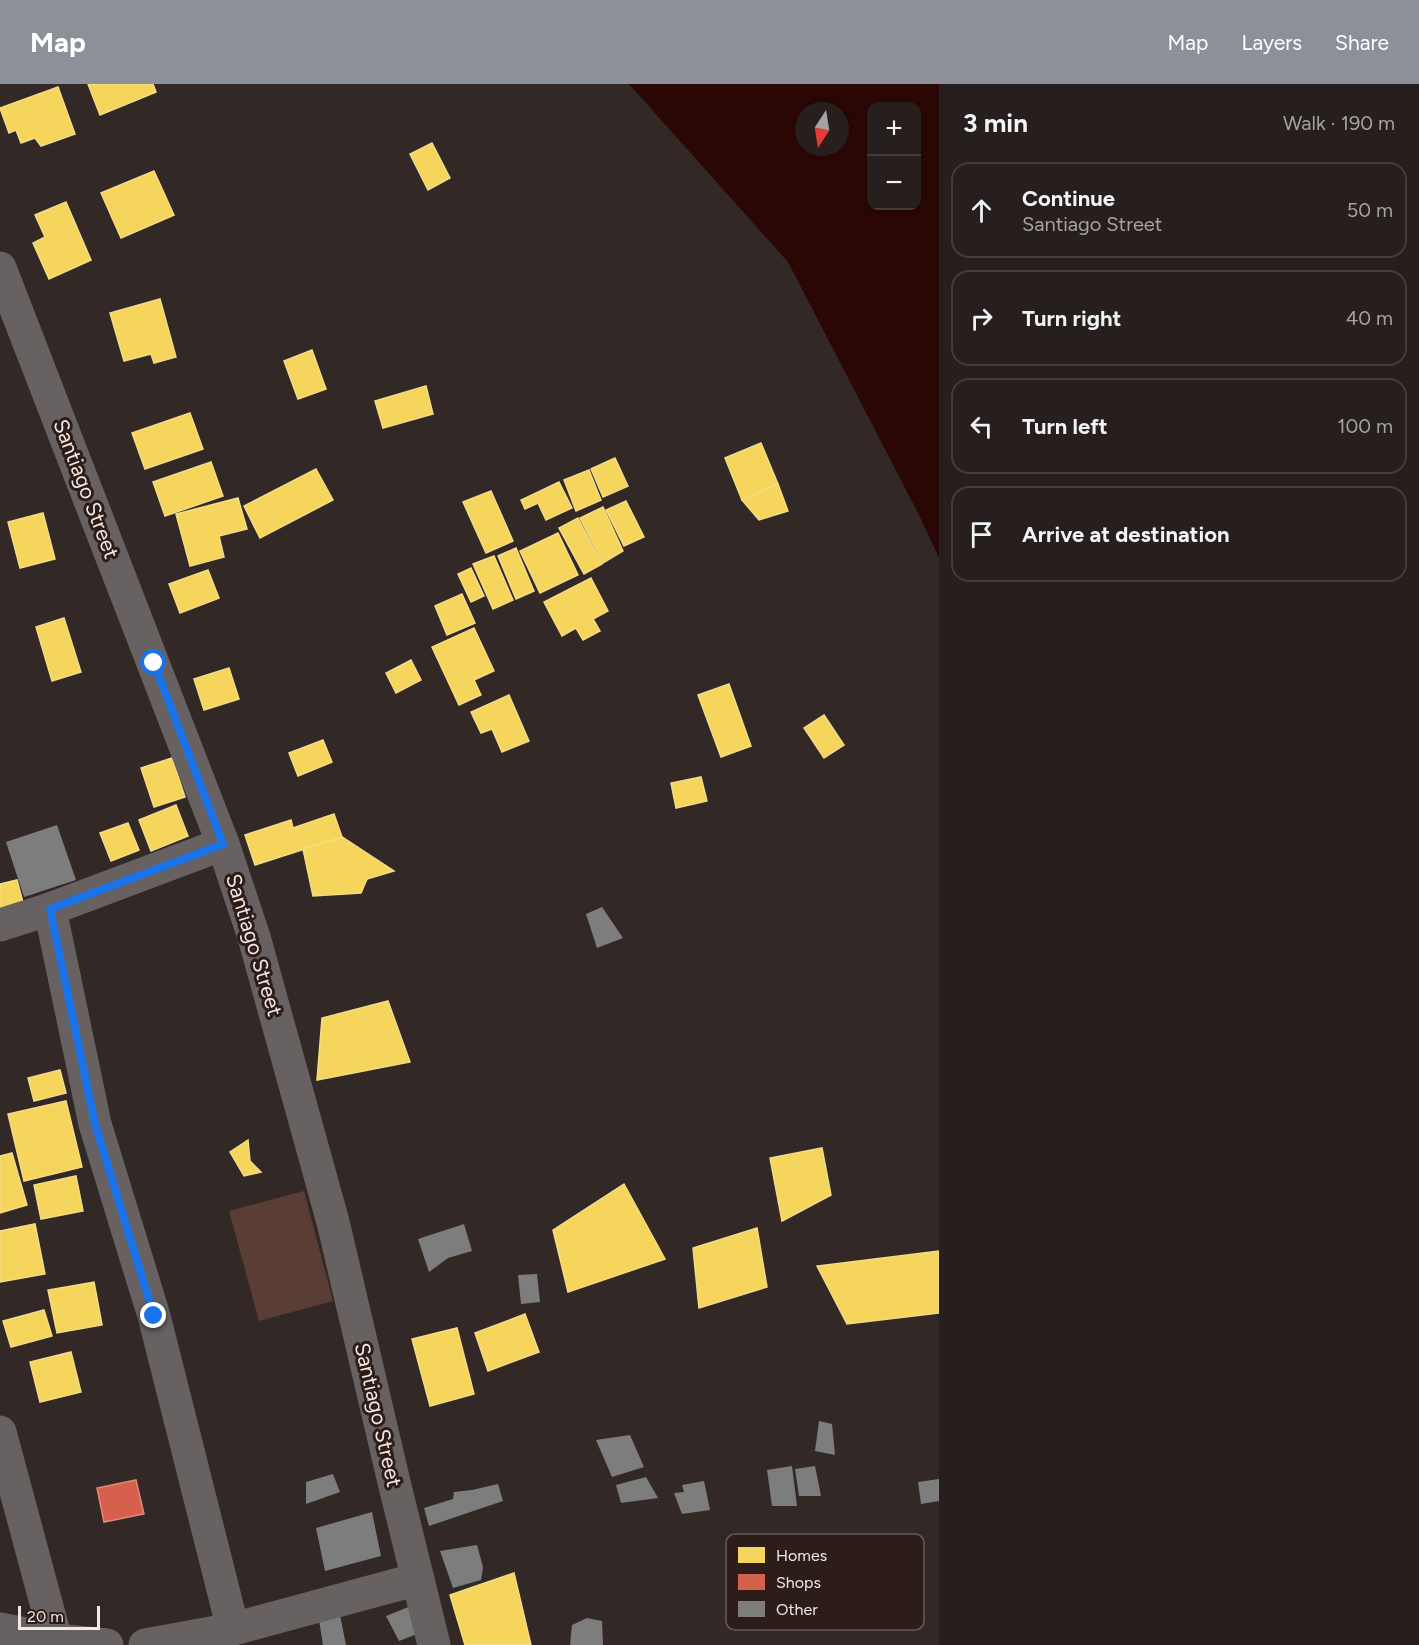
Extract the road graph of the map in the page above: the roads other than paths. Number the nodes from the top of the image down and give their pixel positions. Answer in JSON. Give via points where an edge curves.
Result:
{"nodes":[{"id":1,"x":0,"y":268,"type":"edge"},
{"id":2,"x":223,"y":844,"type":"junction"},
{"id":3,"x":50,"y":909,"type":"junction"},
{"id":4,"x":0,"y":925,"type":"edge"},
{"id":5,"x":0,"y":1432,"type":"edge"},
{"id":6,"x":418,"y":1579,"type":"junction"},
{"id":7,"x":0,"y":1629,"type":"edge"},
{"id":8,"x":233,"y":1629,"type":"junction"},
{"id":9,"x":56,"y":1640,"type":"junction"},
{"id":10,"x":106,"y":1645,"type":"edge"},
{"id":11,"x":145,"y":1645,"type":"edge"},
{"id":12,"x":434,"y":1645,"type":"edge"}],
"edges":[{"from":1,"to":2,"type":"street","name":"Santiago Street"},
{"from":2,"to":3,"type":"street"},
{"from":2,"to":6,"type":"street","name":"Santiago Street","via":[[254,937],[333,1222]]},
{"from":3,"to":4,"type":"street"},
{"from":3,"to":8,"type":"street","via":[[95,1124],[154,1316]]},
{"from":5,"to":9,"type":"street"},
{"from":6,"to":8,"type":"street"},
{"from":6,"to":12,"type":"street","name":"Santiago Street"},
{"from":7,"to":9,"type":"street"},
{"from":8,"to":11,"type":"street"},
{"from":9,"to":10,"type":"street"}]}
